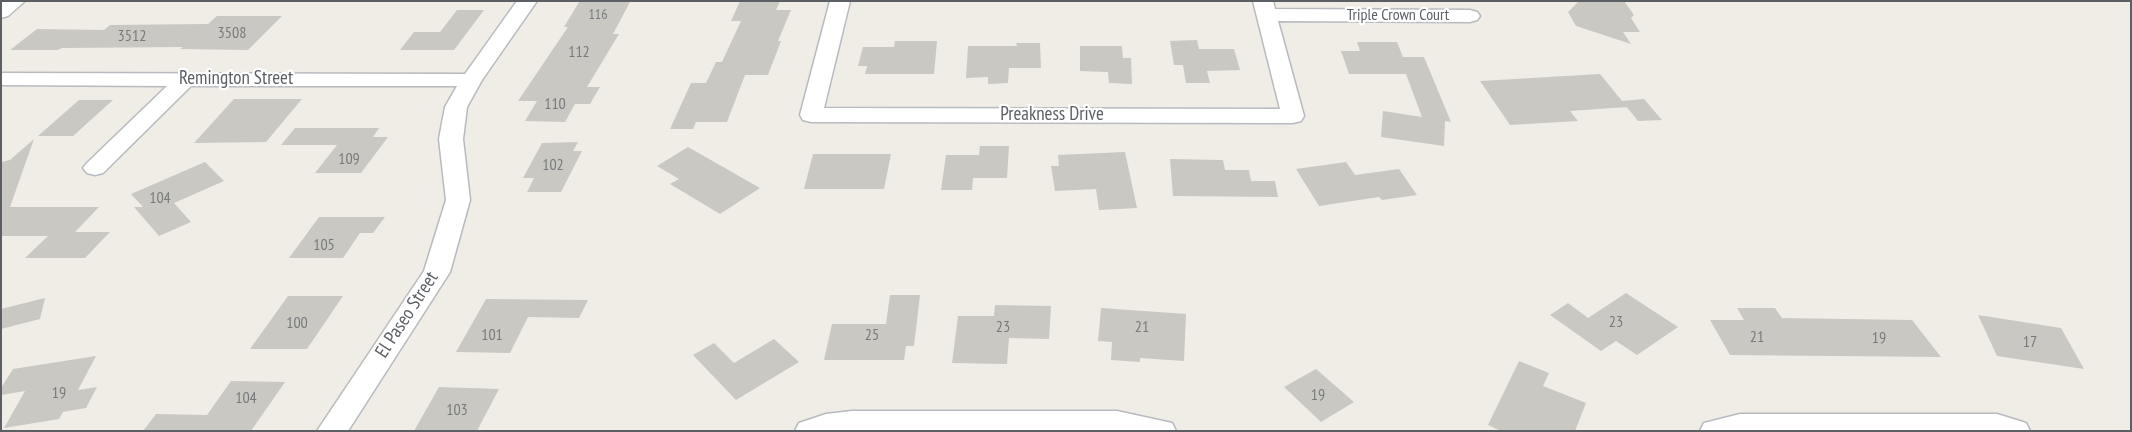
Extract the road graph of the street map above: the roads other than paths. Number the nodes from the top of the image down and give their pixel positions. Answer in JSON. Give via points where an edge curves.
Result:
{"nodes":[{"id":1,"x":15,"y":1,"type":"edge"},
{"id":2,"x":527,"y":1,"type":"edge"},
{"id":3,"x":840,"y":1,"type":"edge"},
{"id":4,"x":1265,"y":8,"type":"edge"},
{"id":5,"x":1,"y":12,"type":"edge"},
{"id":6,"x":1470,"y":16,"type":"dead end"},
{"id":7,"x":1,"y":79,"type":"edge"},
{"id":8,"x":186,"y":79,"type":"junction"},
{"id":9,"x":471,"y":80,"type":"junction"},
{"id":10,"x":95,"y":168,"type":"dead end"},
{"id":11,"x":332,"y":431,"type":"edge"},
{"id":12,"x":810,"y":431,"type":"edge"},
{"id":13,"x":1160,"y":431,"type":"edge"},
{"id":14,"x":1715,"y":431,"type":"edge"},
{"id":15,"x":2015,"y":431,"type":"edge"}],
"edges":[{"from":1,"to":5,"type":"street"},
{"from":2,"to":9,"type":"street","name":"El Paseo Street"},
{"from":3,"to":4,"type":"street","name":"Preakness Drive","via":[[810,115],[1293,116]]},
{"from":4,"to":6,"type":"street","name":"Triple Crown Court"},
{"from":7,"to":8,"type":"street","name":"Remington Street"},
{"from":8,"to":9,"type":"street","name":"Remington Street"},
{"from":8,"to":10,"type":"street"},
{"from":9,"to":11,"type":"street","name":"El Paseo Street","via":[[456,107],[451,139],[458,200],[437,272]]},
{"from":12,"to":13,"type":"street","via":[[852,423],[1118,423]]},
{"from":14,"to":15,"type":"street","via":[[1740,426],[1997,426]]}]}
